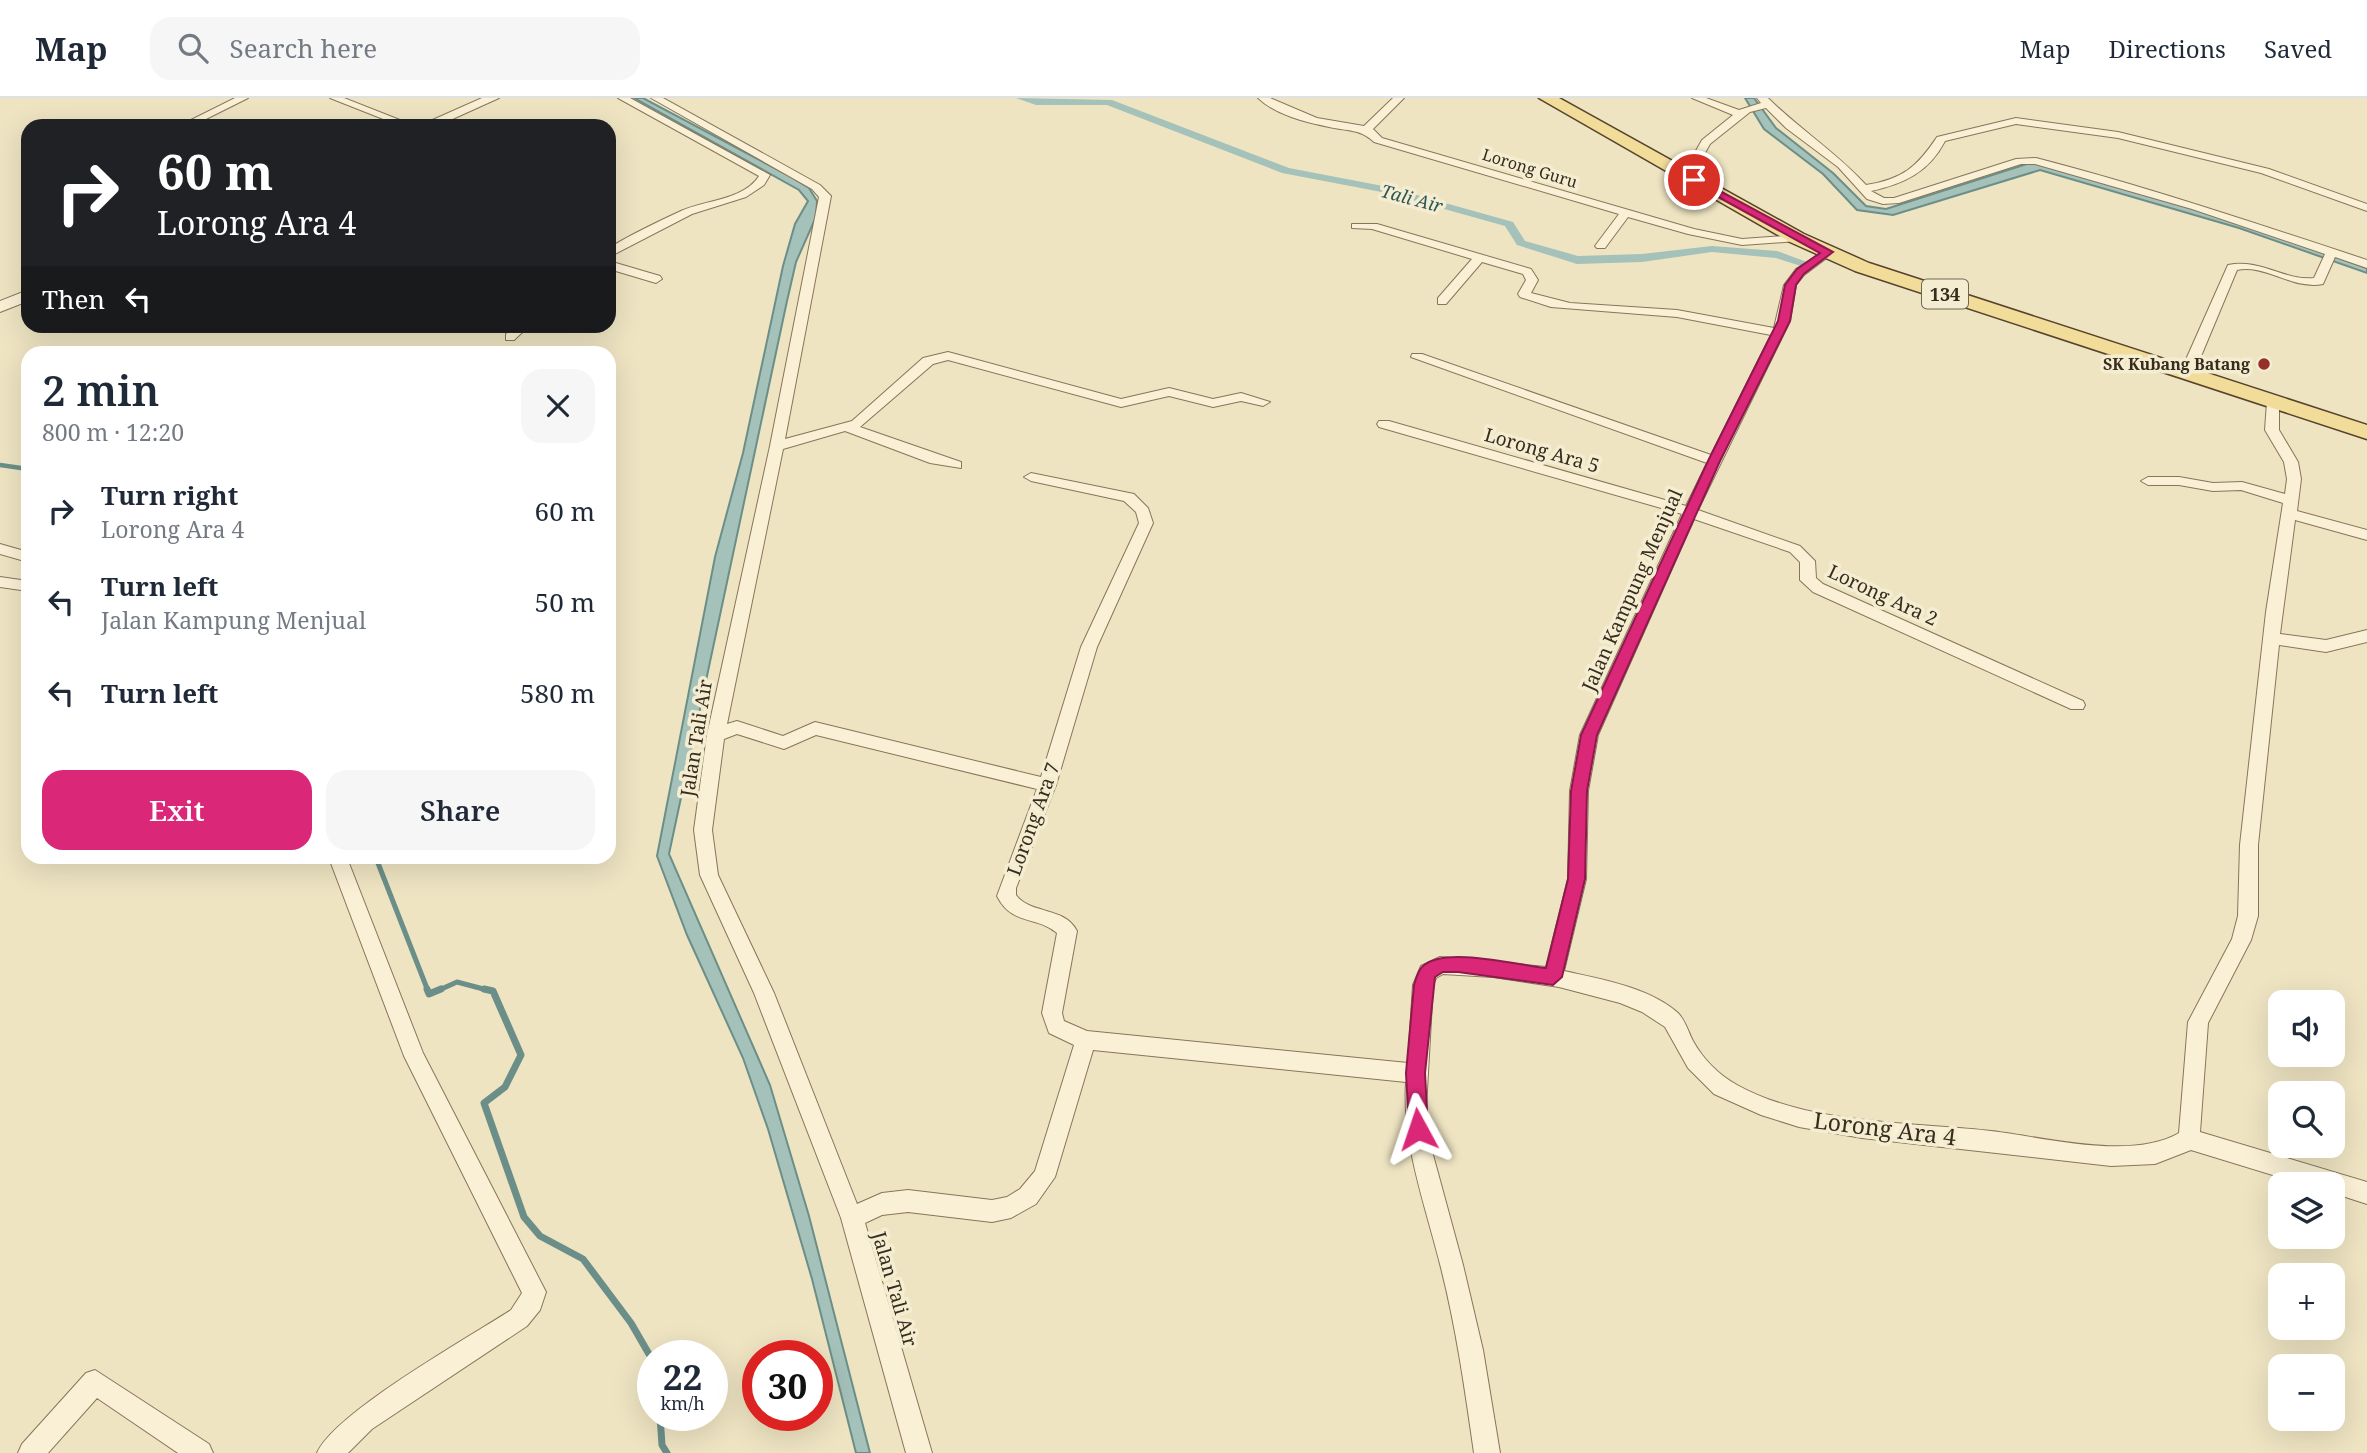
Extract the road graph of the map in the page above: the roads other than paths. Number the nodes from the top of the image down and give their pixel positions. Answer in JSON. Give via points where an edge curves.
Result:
{"nodes":[{"id":1,"x":243,"y":98,"type":"edge"},
{"id":2,"x":335,"y":98,"type":"edge"},
{"id":3,"x":493,"y":98,"type":"edge"},
{"id":4,"x":623,"y":98,"type":"edge"},
{"id":5,"x":656,"y":98,"type":"edge"},
{"id":6,"x":1263,"y":98,"type":"edge"},
{"id":7,"x":1399,"y":98,"type":"edge"},
{"id":8,"x":1547,"y":98,"type":"edge"},
{"id":9,"x":1697,"y":98,"type":"edge"},
{"id":10,"x":1764,"y":102,"type":"edge"},
{"id":11,"x":1744,"y":111,"type":"junction"},
{"id":12,"x":199,"y":119,"type":"edge"},
{"id":13,"x":391,"y":119,"type":"edge"},
{"id":14,"x":443,"y":119,"type":"edge"},
{"id":15,"x":1367,"y":129,"type":"junction"},
{"id":16,"x":1674,"y":169,"type":"junction"},
{"id":17,"x":1863,"y":188,"type":"junction"},
{"id":18,"x":2367,"y":208,"type":"edge"},
{"id":19,"x":1625,"y":213,"type":"junction"},
{"id":20,"x":1356,"y":226,"type":"dead end"},
{"id":21,"x":1797,"y":238,"type":"junction"},
{"id":22,"x":1601,"y":246,"type":"dead end"},
{"id":23,"x":616,"y":249,"type":"edge"},
{"id":24,"x":1828,"y":252,"type":"junction"},
{"id":25,"x":2330,"y":256,"type":"junction"},
{"id":26,"x":1479,"y":258,"type":"junction"},
{"id":27,"x":2367,"y":264,"type":"edge"},
{"id":28,"x":616,"y":267,"type":"edge"},
{"id":29,"x":656,"y":279,"type":"dead end"},
{"id":30,"x":21,"y":298,"type":"edge"},
{"id":31,"x":1442,"y":301,"type":"dead end"},
{"id":32,"x":0,"y":307,"type":"edge"},
{"id":33,"x":1779,"y":332,"type":"junction"},
{"id":34,"x":515,"y":333,"type":"edge"},
{"id":35,"x":510,"y":337,"type":"dead end"},
{"id":36,"x":1417,"y":357,"type":"dead end"},
{"id":37,"x":2187,"y":373,"type":"junction"},
{"id":38,"x":1264,"y":402,"type":"dead end"},
{"id":39,"x":2274,"y":402,"type":"junction"},
{"id":40,"x":1384,"y":424,"type":"dead end"},
{"id":41,"x":846,"y":427,"type":"junction"},
{"id":42,"x":2367,"y":432,"type":"edge"},
{"id":43,"x":777,"y":446,"type":"junction"},
{"id":44,"x":1714,"y":461,"type":"junction"},
{"id":45,"x":957,"y":465,"type":"dead end"},
{"id":46,"x":1031,"y":477,"type":"dead end"},
{"id":47,"x":2148,"y":481,"type":"dead end"},
{"id":48,"x":2289,"y":507,"type":"junction"},
{"id":49,"x":1690,"y":512,"type":"junction"},
{"id":50,"x":2367,"y":535,"type":"edge"},
{"id":51,"x":0,"y":549,"type":"edge"},
{"id":52,"x":21,"y":555,"type":"edge"},
{"id":53,"x":0,"y":582,"type":"edge"},
{"id":54,"x":21,"y":585,"type":"edge"},
{"id":55,"x":2367,"y":636,"type":"edge"},
{"id":56,"x":2271,"y":638,"type":"junction"},
{"id":57,"x":2077,"y":705,"type":"dead end"},
{"id":58,"x":716,"y":735,"type":"junction"},
{"id":59,"x":1047,"y":785,"type":"junction"},
{"id":60,"x":340,"y":864,"type":"edge"},
{"id":61,"x":1553,"y":977,"type":"junction"},
{"id":62,"x":1086,"y":1040,"type":"junction"},
{"id":63,"x":1416,"y":1073,"type":"junction"},
{"id":64,"x":2189,"y":1139,"type":"junction"},
{"id":65,"x":2367,"y":1193,"type":"edge"},
{"id":66,"x":852,"y":1219,"type":"junction"},
{"id":67,"x":31,"y":1453,"type":"edge"},
{"id":68,"x":200,"y":1453,"type":"edge"},
{"id":69,"x":330,"y":1453,"type":"edge"},
{"id":70,"x":919,"y":1453,"type":"edge"},
{"id":71,"x":1487,"y":1453,"type":"edge"}],
"edges":[{"from":1,"to":12,"type":"street"},
{"from":2,"to":13,"type":"street"},
{"from":3,"to":14,"type":"street"},
{"from":4,"to":23,"type":"street","via":[[765,175],[760,183],[722,204],[687,213]]},
{"from":5,"to":43,"type":"street","name":"Jalan Tali Air","via":[[825,195]]},
{"from":6,"to":15,"type":"street","name":"Lorong Guru","via":[[1279,108],[1350,129]]},
{"from":7,"to":15,"type":"street"},
{"from":8,"to":16,"type":"main road","number":"134"},
{"from":9,"to":11,"type":"street"},
{"from":10,"to":11,"type":"street"},
{"from":10,"to":17,"type":"street","via":[[1842,164]]},
{"from":11,"to":16,"type":"street","via":[[1706,142],[1697,158]]},
{"from":15,"to":19,"type":"street","name":"Lorong Guru","via":[[1378,140]]},
{"from":16,"to":21,"type":"main road","number":"134"},
{"from":17,"to":18,"type":"street","via":[[1884,186],[1913,173],[1941,139],[2018,121],[2118,135],[2265,171]]},
{"from":17,"to":25,"type":"street","via":[[1878,200],[1895,201],[2020,161],[2036,161],[2209,211]]},
{"from":19,"to":21,"type":"street","name":"Lorong Guru","via":[[1727,240]]},
{"from":19,"to":22,"type":"street"},
{"from":20,"to":26,"type":"street","via":[[1373,226]]},
{"from":21,"to":24,"type":"main road","number":"134"},
{"from":24,"to":33,"type":"street","name":"Jalan Kampung Menjual","via":[[1790,285]]},
{"from":24,"to":37,"type":"main road","number":"134"},
{"from":25,"to":27,"type":"street"},
{"from":25,"to":37,"type":"street","via":[[2319,281],[2310,283],[2247,265],[2232,268]]},
{"from":26,"to":31,"type":"street"},
{"from":26,"to":33,"type":"street","via":[[1527,272],[1532,280],[1524,294],[1536,299],[1691,316]]},
{"from":28,"to":29,"type":"street"},
{"from":30,"to":32,"type":"street"},
{"from":33,"to":44,"type":"street","name":"Jalan Kampung Menjual"},
{"from":34,"to":35,"type":"street"},
{"from":36,"to":44,"type":"street"},
{"from":37,"to":39,"type":"main road","number":"134"},
{"from":38,"to":41,"type":"street","via":[[1241,397],[1213,403],[1163,392],[1121,402],[948,356],[928,362],[866,418]]},
{"from":39,"to":42,"type":"main road","number":"134"},
{"from":39,"to":48,"type":"street","via":[[2272,430],[2291,462],[2294,478]]},
{"from":40,"to":49,"type":"street","name":"Lorong Ara 5"},
{"from":41,"to":43,"type":"street"},
{"from":41,"to":45,"type":"street"},
{"from":43,"to":58,"type":"street","name":"Jalan Tali Air"},
{"from":44,"to":49,"type":"street","name":"Jalan Kampung Menjual"},
{"from":46,"to":59,"type":"street","name":"Lorong Ara 7","via":[[1129,497],[1146,517],[1089,648]]},
{"from":47,"to":48,"type":"street","via":[[2247,486]]},
{"from":48,"to":50,"type":"street"},
{"from":48,"to":56,"type":"street"},
{"from":49,"to":57,"type":"street","name":"Lorong Ara 2","via":[[1795,549],[1807,561],[1808,580],[1818,588]]},
{"from":49,"to":61,"type":"street","name":"Jalan Kampung Menjual","via":[[1589,735],[1579,791],[1577,879]]},
{"from":51,"to":52,"type":"street"},
{"from":53,"to":54,"type":"street"},
{"from":55,"to":56,"type":"street","via":[[2326,646]]},
{"from":56,"to":64,"type":"street","via":[[2249,845],[2248,916],[2241,940],[2198,1022]]},
{"from":58,"to":59,"type":"street","via":[[740,728],[784,743],[815,728]]},
{"from":58,"to":66,"type":"street","name":"Jalan Tali Air","via":[[703,830],[709,875],[764,993]]},
{"from":59,"to":62,"type":"street","name":"Lorong Ara 7","via":[[1006,897],[1015,909],[1054,920],[1067,931],[1052,1021],[1063,1032]]},
{"from":60,"to":69,"type":"street","via":[[414,1056],[534,1292],[519,1318],[363,1420]]},
{"from":61,"to":63,"type":"street","name":"Lorong Ara 4","via":[[1458,965],[1440,965],[1428,972]]},
{"from":61,"to":64,"type":"street","name":"Lorong Ara 4","via":[[1618,994],[1660,1012],[1672,1021],[1704,1073],[1733,1094],[1767,1109],[1834,1126],[2112,1155],[2168,1152]]},
{"from":62,"to":63,"type":"street","name":"Lorong Ara 7"},
{"from":62,"to":66,"type":"street","via":[[1044,1177],[1033,1196],[1014,1208],[992,1211],[906,1201],[885,1203]]},
{"from":63,"to":71,"type":"street","name":"Lorong Ara 4","via":[[1415,1108],[1422,1151],[1463,1314]]},
{"from":64,"to":65,"type":"street"},
{"from":66,"to":70,"type":"street","name":"Jalan Tali Air"},
{"from":67,"to":68,"type":"street","via":[[95,1382]]}]}
